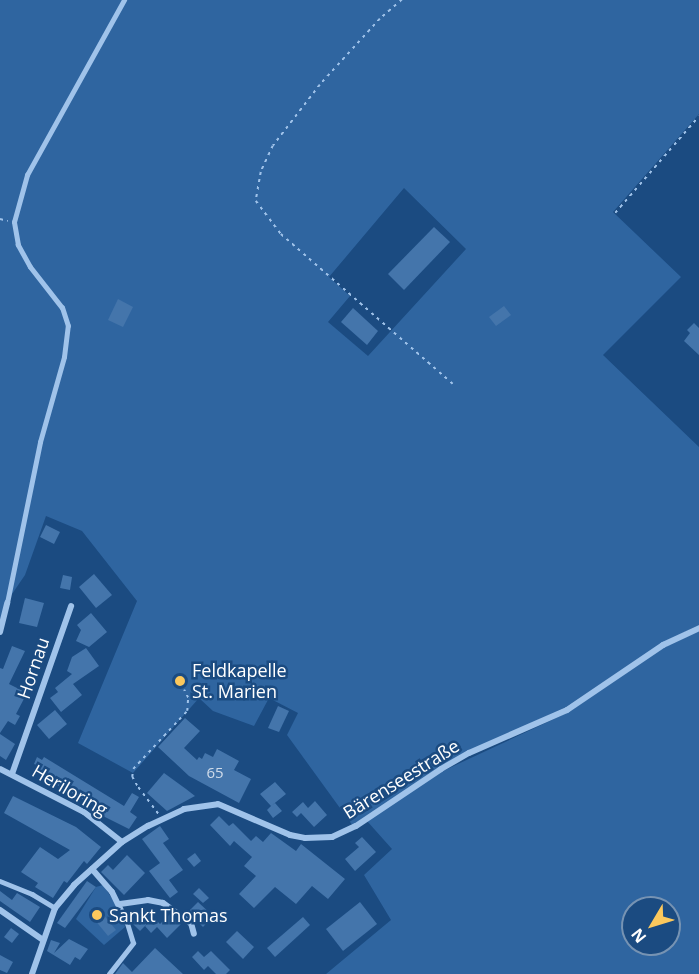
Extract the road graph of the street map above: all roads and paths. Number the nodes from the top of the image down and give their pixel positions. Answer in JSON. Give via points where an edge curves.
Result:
{"nodes":[{"id":1,"x":124,"y":0,"type":"edge"},
{"id":2,"x":402,"y":0,"type":"edge"},
{"id":3,"x":699,"y":116,"type":"edge"},
{"id":4,"x":615,"y":213,"type":"dead end"},
{"id":5,"x":453,"y":384,"type":"dead end"},
{"id":6,"x":7,"y":603,"type":"joint"},
{"id":7,"x":71,"y":606,"type":"dead end"},
{"id":8,"x":699,"y":628,"type":"edge"},
{"id":9,"x":0,"y":632,"type":"edge"},
{"id":10,"x":184,"y":690,"type":"dead end"},
{"id":11,"x":0,"y":769,"type":"edge"},
{"id":12,"x":12,"y":774,"type":"junction"},
{"id":13,"x":162,"y":820,"type":"junction"},
{"id":14,"x":122,"y":842,"type":"junction"},
{"id":15,"x":92,"y":869,"type":"junction"},
{"id":16,"x":0,"y":881,"type":"edge"},
{"id":17,"x":120,"y":904,"type":"junction"},
{"id":18,"x":55,"y":908,"type":"junction"},
{"id":19,"x":0,"y":910,"type":"edge"},
{"id":20,"x":127,"y":923,"type":"joint"},
{"id":21,"x":194,"y":934,"type":"dead end"},
{"id":22,"x":43,"y":940,"type":"junction"},
{"id":23,"x":32,"y":974,"type":"edge"},
{"id":24,"x":110,"y":974,"type":"edge"}],
"edges":[{"from":1,"to":6,"type":"lane","via":[[27,175],[14,222],[18,245],[62,308],[68,326]]},
{"from":2,"to":5,"type":"path","via":[[320,85],[273,146],[261,172],[256,201],[281,234]]},
{"from":3,"to":4,"type":"path"},
{"from":6,"to":9,"type":"street"},
{"from":7,"to":12,"type":"street","name":"Hornau"},
{"from":8,"to":13,"type":"street","name":"Bärenseestraße","via":[[663,645],[567,710],[441,769],[345,832],[316,839],[290,835],[218,804],[184,809]]},
{"from":10,"to":13,"type":"path","via":[[187,711],[133,769],[137,786]]},
{"from":11,"to":12,"type":"street","name":"Heriloring"},
{"from":12,"to":14,"type":"street","name":"Heriloring","via":[[84,812]]},
{"from":13,"to":14,"type":"street","name":"Bärenseestraße"},
{"from":14,"to":15,"type":"street","name":"Bärenseestraße"},
{"from":15,"to":17,"type":"street"},
{"from":15,"to":18,"type":"street","name":"Bärenseestraße"},
{"from":16,"to":18,"type":"lane"},
{"from":17,"to":20,"type":"street"},
{"from":17,"to":21,"type":"street","via":[[148,900],[163,903],[191,923]]},
{"from":18,"to":22,"type":"street","name":"Bärenseestraße"},
{"from":19,"to":22,"type":"street"},
{"from":20,"to":24,"type":"lane","via":[[133,943]]},
{"from":22,"to":23,"type":"street","name":"Bärenseestraße"}]}
